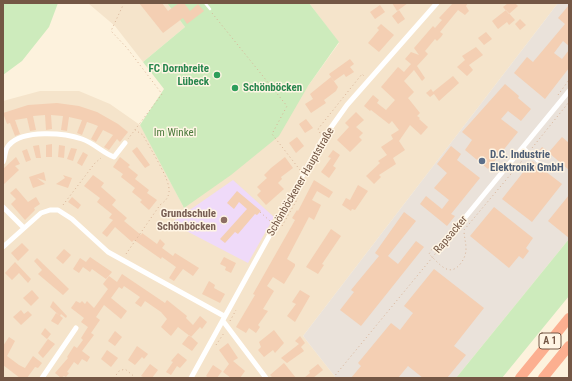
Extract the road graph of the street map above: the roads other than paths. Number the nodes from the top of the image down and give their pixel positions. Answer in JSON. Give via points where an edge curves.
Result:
{"nodes":[{"id":1,"x":205,"y":3,"type":"edge"},
{"id":2,"x":436,"y":3,"type":"edge"},
{"id":3,"x":210,"y":9,"type":"road end"},
{"id":4,"x":569,"y":91,"type":"edge"},
{"id":5,"x":125,"y":143,"type":"road end"},
{"id":6,"x":523,"y":147,"type":"junction"},
{"id":7,"x":3,"y":162,"type":"edge"},
{"id":8,"x":547,"y":166,"type":"dead end"},
{"id":9,"x":3,"y":207,"type":"edge"},
{"id":10,"x":23,"y":227,"type":"junction"},
{"id":11,"x":3,"y":247,"type":"edge"},
{"id":12,"x":440,"y":248,"type":"road end"},
{"id":13,"x":569,"y":318,"type":"edge"},
{"id":14,"x":223,"y":319,"type":"junction"},
{"id":15,"x":76,"y":328,"type":"dead end"},
{"id":16,"x":569,"y":346,"type":"edge"},
{"id":17,"x":531,"y":365,"type":"junction"},
{"id":18,"x":42,"y":378,"type":"edge"},
{"id":19,"x":191,"y":378,"type":"edge"},
{"id":20,"x":266,"y":378,"type":"edge"},
{"id":21,"x":516,"y":378,"type":"edge"},
{"id":22,"x":520,"y":378,"type":"edge"},
{"id":23,"x":543,"y":378,"type":"edge"}],
"edges":[{"from":1,"to":3,"type":"lane"},
{"from":2,"to":14,"type":"street","name":"Schönböckener Hauptstraße","via":[[347,105],[322,140]]},
{"from":4,"to":6,"type":"street","name":"Rapsacker"},
{"from":5,"to":7,"type":"street","via":[[114,157],[83,139],[58,133],[39,133],[10,144]]},
{"from":6,"to":8,"type":"lane","via":[[538,162]]},
{"from":6,"to":12,"type":"street","name":"Rapsacker"},
{"from":9,"to":10,"type":"street"},
{"from":10,"to":11,"type":"street"},
{"from":10,"to":14,"type":"street","via":[[41,213],[58,210],[72,219],[108,252]]},
{"from":13,"to":17,"type":"highway","number":"A 1"},
{"from":14,"to":19,"type":"street","name":"Schönböckener Hauptstraße"},
{"from":14,"to":20,"type":"street"},
{"from":15,"to":18,"type":"street"},
{"from":16,"to":23,"type":"highway","number":"A 1"},
{"from":17,"to":21,"type":"highway"},
{"from":17,"to":22,"type":"highway","number":"A 1"}]}
